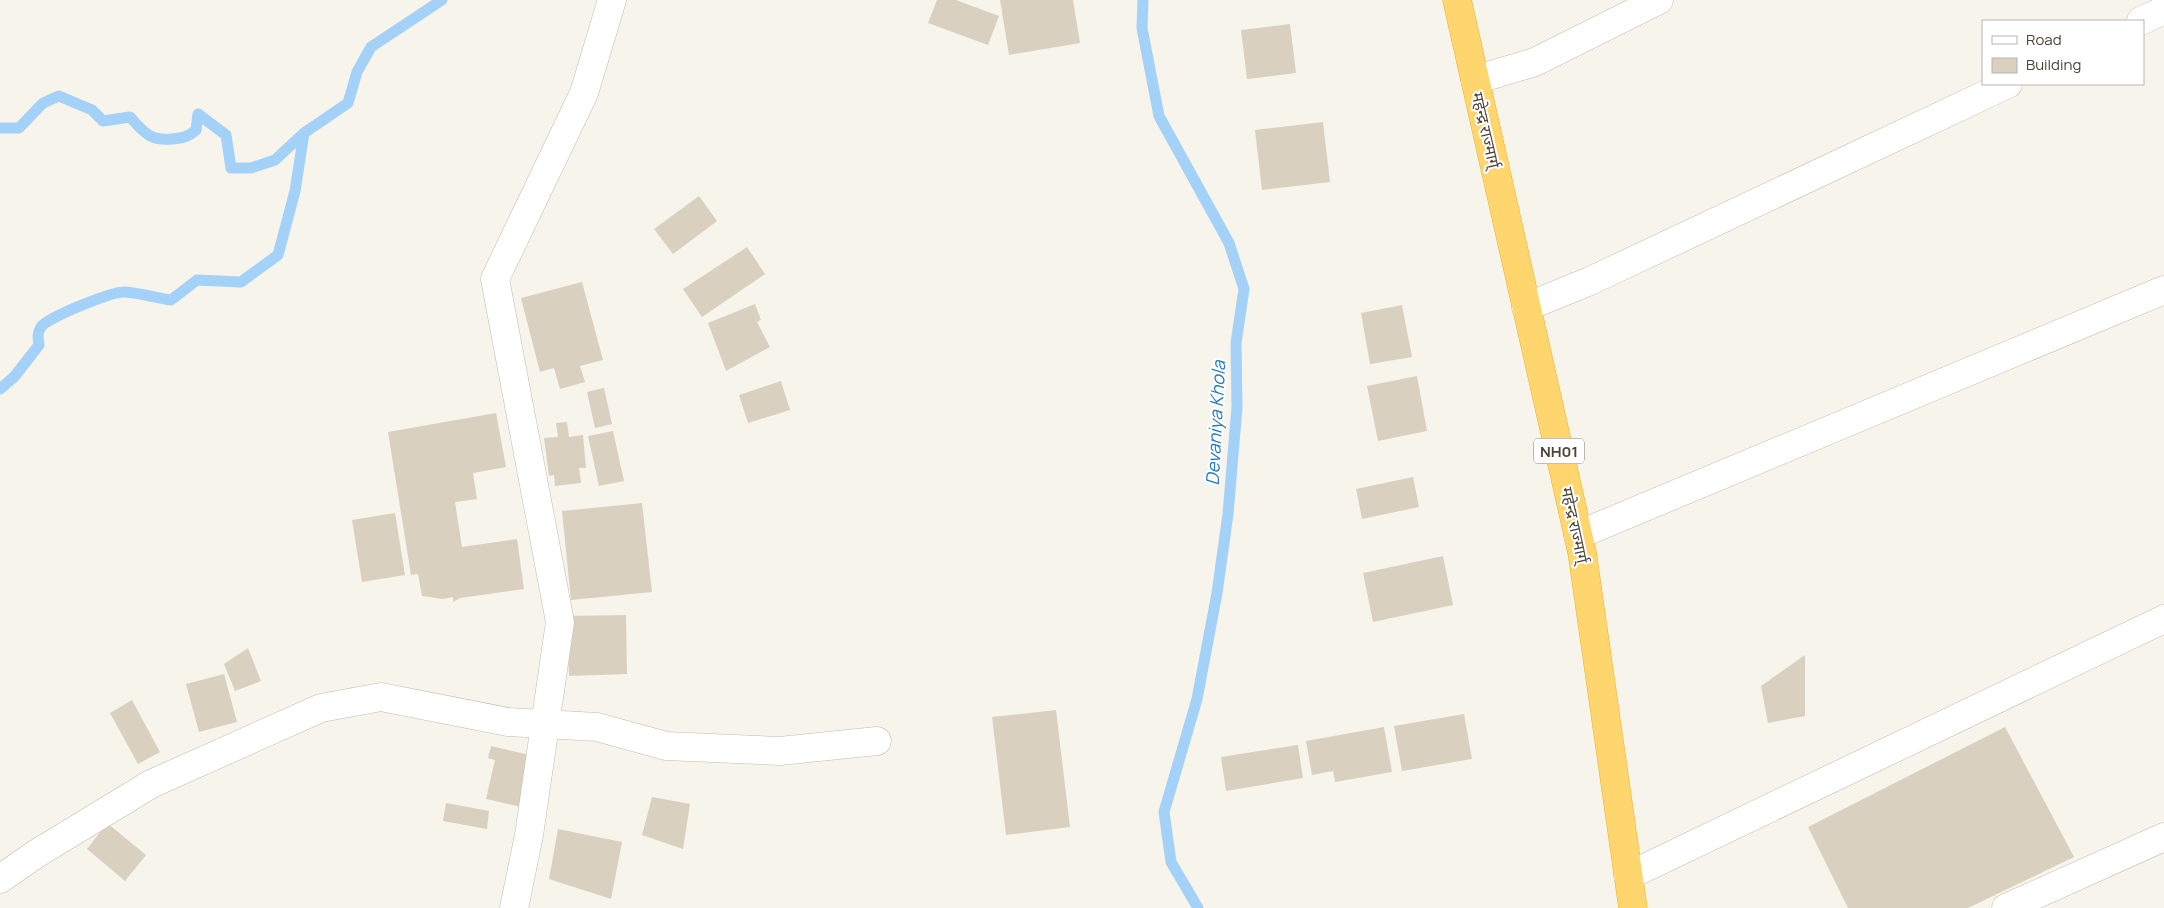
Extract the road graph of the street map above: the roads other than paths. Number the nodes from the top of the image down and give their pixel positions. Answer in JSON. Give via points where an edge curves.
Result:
{"nodes":[{"id":1,"x":612,"y":0,"type":"edge"},
{"id":2,"x":1457,"y":0,"type":"edge"},
{"id":3,"x":1659,"y":0,"type":"edge"},
{"id":4,"x":2164,"y":10,"type":"edge"},
{"id":5,"x":2143,"y":20,"type":"edge"},
{"id":6,"x":1475,"y":80,"type":"junction"},
{"id":7,"x":2006,"y":85,"type":"edge"},
{"id":8,"x":2164,"y":290,"type":"edge"},
{"id":9,"x":1526,"y":307,"type":"junction"},
{"id":10,"x":1578,"y":534,"type":"junction"},
{"id":11,"x":2164,"y":619,"type":"edge"},
{"id":12,"x":546,"y":723,"type":"junction"},
{"id":13,"x":877,"y":741,"type":"dead end"},
{"id":14,"x":2164,"y":837,"type":"edge"},
{"id":15,"x":1628,"y":876,"type":"junction"},
{"id":16,"x":0,"y":879,"type":"edge"},
{"id":17,"x":514,"y":908,"type":"edge"},
{"id":18,"x":1633,"y":908,"type":"edge"},
{"id":19,"x":2006,"y":908,"type":"edge"}],
"edges":[{"from":1,"to":12,"type":"street","via":[[584,93],[495,279],[560,622]]},
{"from":2,"to":6,"type":"highway","name":"महेन्द्र राज्मार्ग्","number":"NH01"},
{"from":3,"to":6,"type":"street","via":[[1535,62]]},
{"from":4,"to":5,"type":"street"},
{"from":6,"to":9,"type":"highway","name":"महेन्द्र राज्मार्ग्","number":"NH01"},
{"from":7,"to":9,"type":"street","via":[[1590,281]]},
{"from":8,"to":10,"type":"street"},
{"from":9,"to":10,"type":"highway","name":"महेन्द्र राज्मार्ग्","number":"NH01"},
{"from":10,"to":15,"type":"highway","name":"महेन्द्र राज्मार्ग्","number":"NH01"},
{"from":11,"to":15,"type":"street"},
{"from":12,"to":13,"type":"street","via":[[597,727],[666,746],[780,751]]},
{"from":12,"to":16,"type":"street","via":[[508,722],[381,696],[321,708],[151,784]]},
{"from":12,"to":17,"type":"street"},
{"from":14,"to":19,"type":"street"},
{"from":15,"to":18,"type":"highway","name":"महेन्द्र राज्मार्ग्","number":"NH01"}]}
